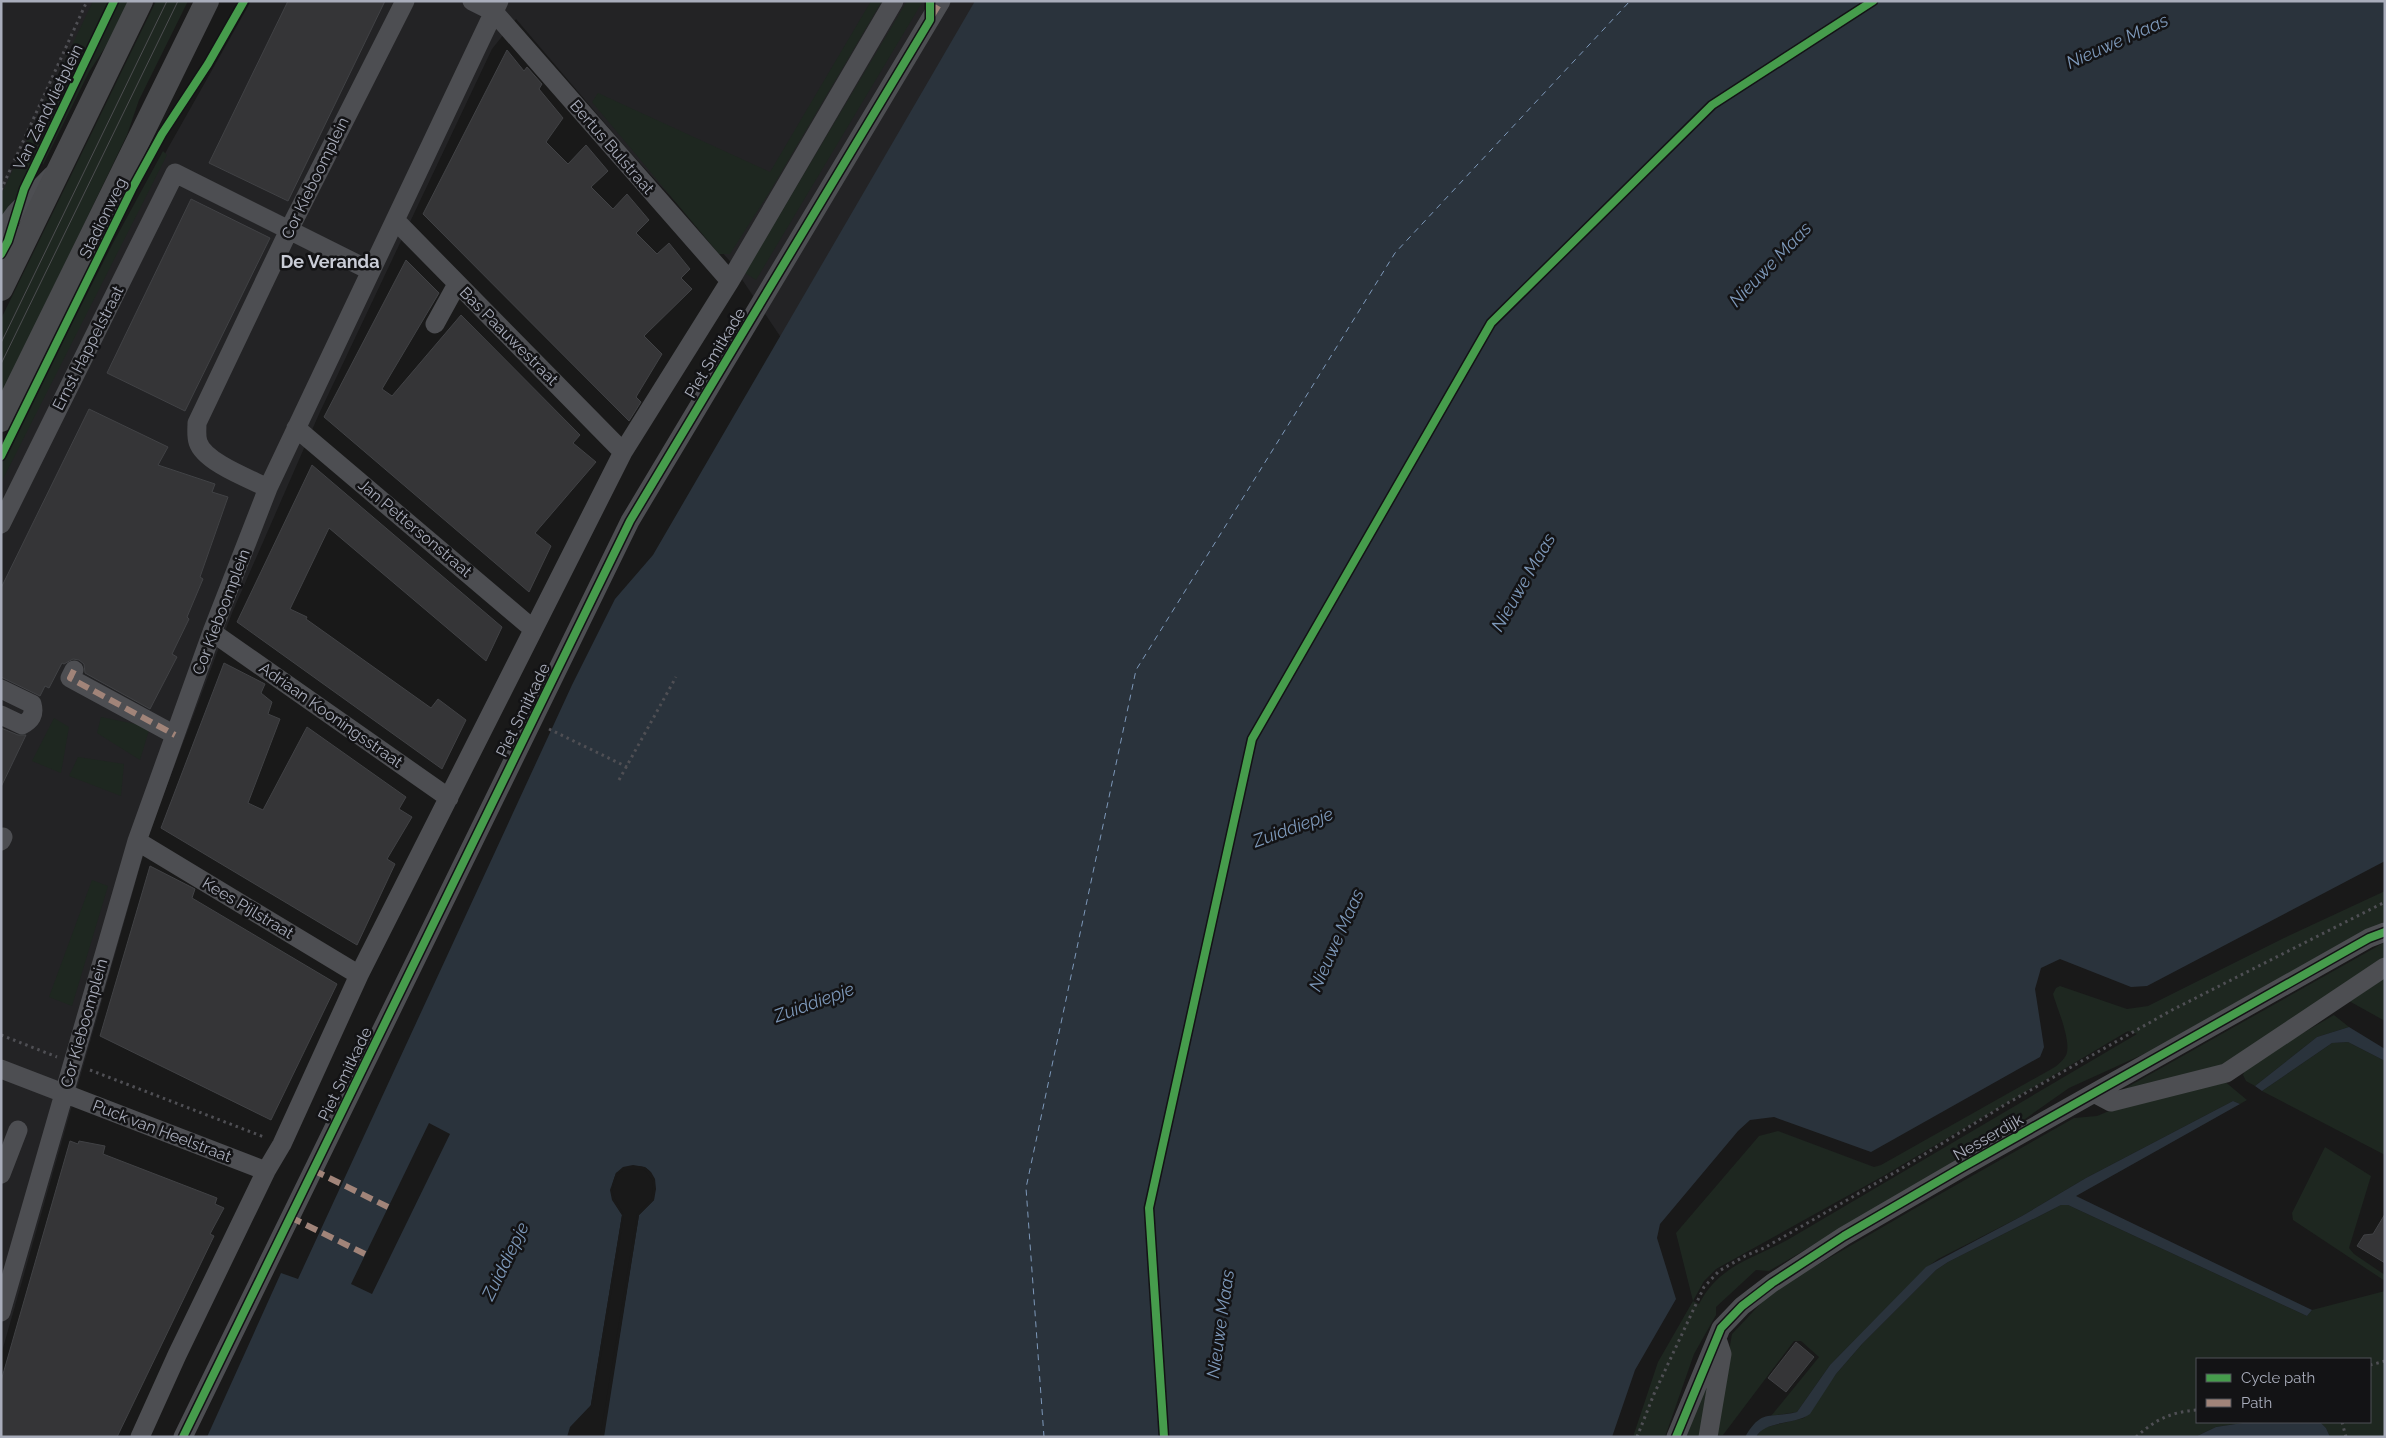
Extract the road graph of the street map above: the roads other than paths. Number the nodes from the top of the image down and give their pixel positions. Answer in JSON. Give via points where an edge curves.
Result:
{"nodes":[{"id":1,"x":142,"y":1,"type":"edge"},
{"id":2,"x":207,"y":1,"type":"edge"},
{"id":3,"x":405,"y":1,"type":"edge"},
{"id":4,"x":472,"y":1,"type":"edge"},
{"id":5,"x":894,"y":1,"type":"edge"},
{"id":6,"x":941,"y":1,"type":"edge"},
{"id":7,"x":496,"y":7,"type":"edge"},
{"id":8,"x":61,"y":166,"type":"junction"},
{"id":9,"x":395,"y":220,"type":"junction"},
{"id":10,"x":289,"y":230,"type":"junction"},
{"id":11,"x":1,"y":232,"type":"edge"},
{"id":12,"x":371,"y":271,"type":"junction"},
{"id":13,"x":730,"y":281,"type":"junction"},
{"id":14,"x":457,"y":284,"type":"junction"},
{"id":15,"x":1,"y":289,"type":"edge"},
{"id":16,"x":434,"y":324,"type":"dead end"},
{"id":17,"x":1,"y":420,"type":"edge"},
{"id":18,"x":296,"y":428,"type":"junction"},
{"id":19,"x":623,"y":452,"type":"junction"},
{"id":20,"x":268,"y":488,"type":"junction"},
{"id":21,"x":1,"y":524,"type":"edge"},
{"id":22,"x":533,"y":629,"type":"junction"},
{"id":23,"x":212,"y":632,"type":"junction"},
{"id":24,"x":74,"y":670,"type":"dead end"},
{"id":25,"x":1,"y":689,"type":"edge"},
{"id":26,"x":1,"y":716,"type":"edge"},
{"id":27,"x":171,"y":734,"type":"junction"},
{"id":28,"x":449,"y":798,"type":"junction"},
{"id":29,"x":137,"y":841,"type":"junction"},
{"id":30,"x":2385,"y":932,"type":"edge"},
{"id":31,"x":2385,"y":967,"type":"edge"},
{"id":32,"x":359,"y":975,"type":"junction"},
{"id":33,"x":1,"y":1069,"type":"edge"},
{"id":34,"x":64,"y":1093,"type":"junction"},
{"id":35,"x":2094,"y":1093,"type":"junction"},
{"id":36,"x":18,"y":1130,"type":"dead end"},
{"id":37,"x":266,"y":1171,"type":"junction"},
{"id":38,"x":1,"y":1174,"type":"edge"},
{"id":39,"x":1,"y":1312,"type":"edge"},
{"id":40,"x":1717,"y":1338,"type":"junction"},
{"id":41,"x":140,"y":1437,"type":"edge"},
{"id":42,"x":183,"y":1437,"type":"edge"},
{"id":43,"x":1676,"y":1437,"type":"edge"},
{"id":44,"x":1708,"y":1437,"type":"edge"}],
"edges":[{"from":1,"to":8,"type":"main road"},
{"from":2,"to":17,"type":"main road","name":"Stadionweg"},
{"from":3,"to":10,"type":"street","name":"Cor Kieboomplein"},
{"from":4,"to":7,"type":"street"},
{"from":5,"to":13,"type":"street","name":"Piet Smitkade"},
{"from":6,"to":42,"type":"street","name":"Piet Smitkade","via":[[630,521]]},
{"from":7,"to":9,"type":"street","name":"Cor Kieboomplein"},
{"from":7,"to":13,"type":"street","name":"Bertus Bulstraat"},
{"from":8,"to":11,"type":"street"},
{"from":8,"to":15,"type":"main road"},
{"from":9,"to":12,"type":"street","name":"Cor Kieboomplein"},
{"from":9,"to":14,"type":"street","name":"Bas Paauwestraat"},
{"from":10,"to":12,"type":"street"},
{"from":10,"to":20,"type":"street","name":"Cor Kieboomplein","via":[[197,423],[197,441],[202,451]]},
{"from":10,"to":21,"type":"street","name":"Ernst Happelstraat","via":[[175,173]]},
{"from":12,"to":18,"type":"street","name":"Cor Kieboomplein"},
{"from":13,"to":19,"type":"street","name":"Piet Smitkade"},
{"from":14,"to":16,"type":"street"},
{"from":14,"to":19,"type":"street","name":"Bas Paauwestraat"},
{"from":18,"to":20,"type":"street","name":"Cor Kieboomplein"},
{"from":18,"to":22,"type":"street","name":"Jan Pettersonstraat"},
{"from":19,"to":22,"type":"street","name":"Piet Smitkade"},
{"from":20,"to":23,"type":"street","name":"Cor Kieboomplein"},
{"from":22,"to":28,"type":"street","name":"Piet Smitkade"},
{"from":23,"to":27,"type":"street","name":"Cor Kieboomplein"},
{"from":23,"to":28,"type":"street","name":"Adriaan Kooningsstraat"},
{"from":24,"to":27,"type":"street","via":[[70,678]]},
{"from":25,"to":26,"type":"street","via":[[32,704],[34,711],[30,720],[22,725]]},
{"from":27,"to":29,"type":"street","name":"Cor Kieboomplein"},
{"from":28,"to":32,"type":"street","name":"Piet Smitkade"},
{"from":29,"to":32,"type":"street","name":"Kees Pijlstraat"},
{"from":29,"to":34,"type":"street","name":"Cor Kieboomplein"},
{"from":30,"to":35,"type":"street","name":"Nesserdijk"},
{"from":31,"to":35,"type":"street","via":[[2226,1073],[2111,1102]]},
{"from":32,"to":37,"type":"street","name":"Piet Smitkade","via":[[282,1144]]},
{"from":33,"to":34,"type":"street","name":"Puck van Heelstraat"},
{"from":34,"to":37,"type":"street","name":"Puck van Heelstraat"},
{"from":34,"to":39,"type":"street","name":"Cor Kieboomplein"},
{"from":35,"to":40,"type":"street","name":"Nesserdijk","via":[[1844,1236],[1772,1283],[1730,1317]]},
{"from":36,"to":38,"type":"street"},
{"from":37,"to":41,"type":"street","name":"Piet Smitkade"},
{"from":40,"to":43,"type":"street","name":"Nesserdijk"},
{"from":40,"to":44,"type":"street","via":[[1722,1354]]}]}
